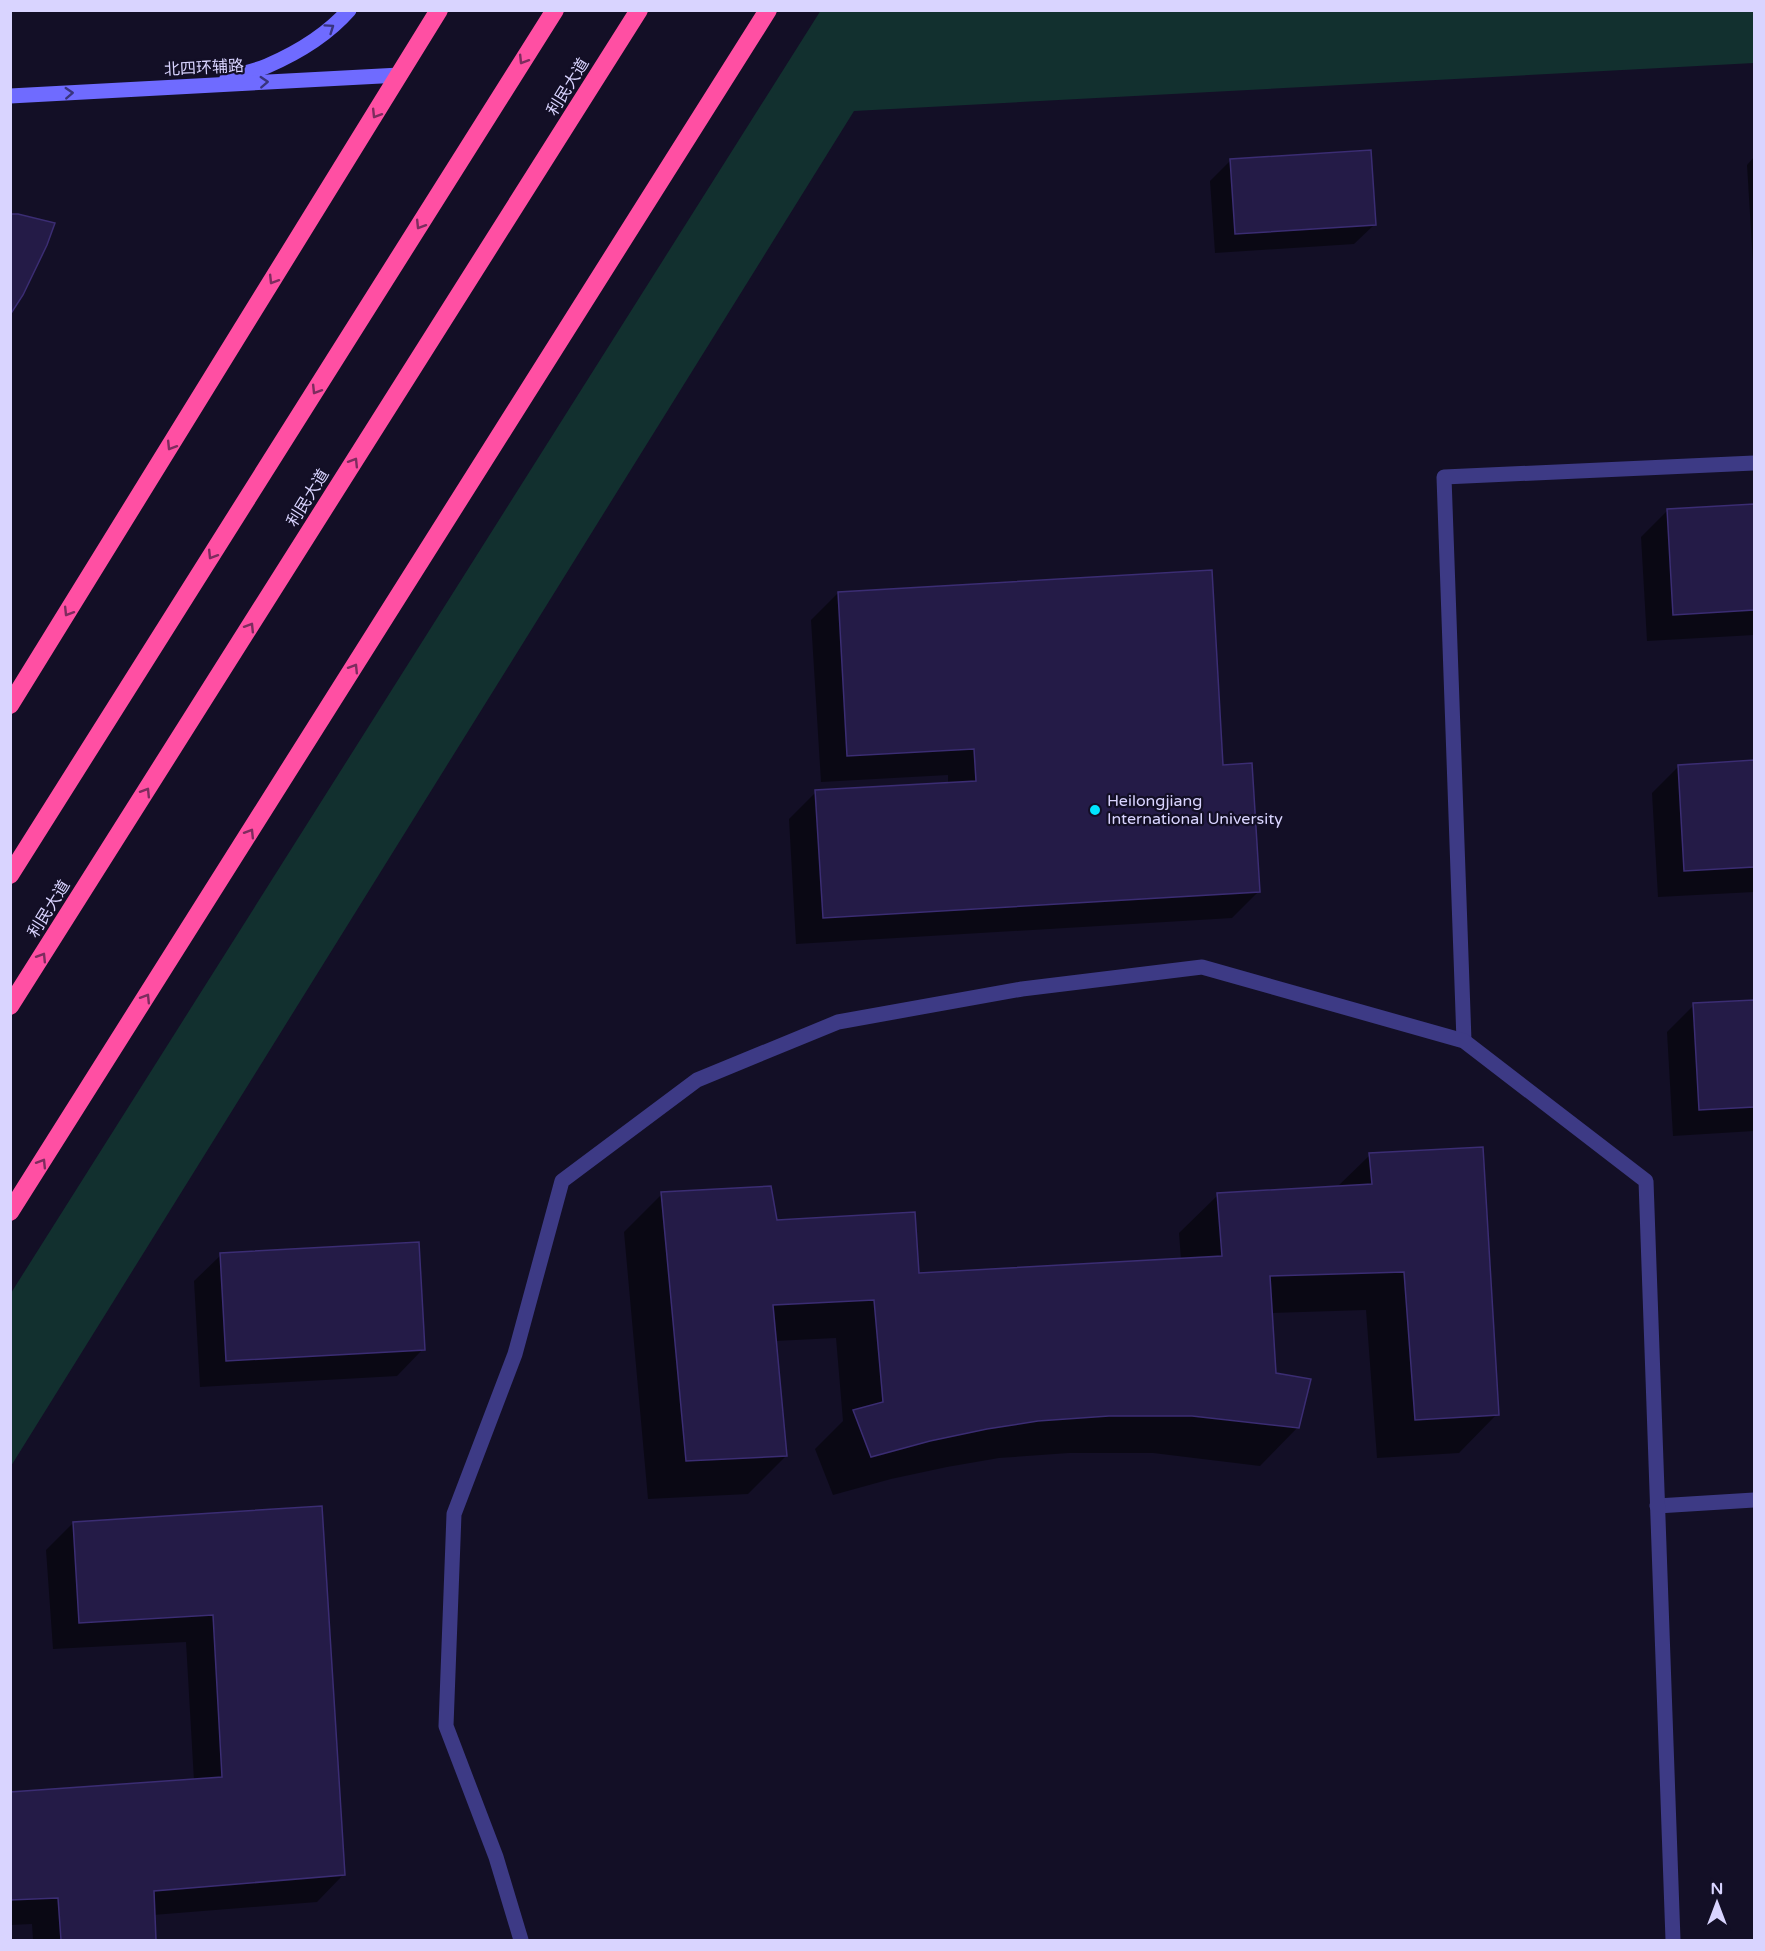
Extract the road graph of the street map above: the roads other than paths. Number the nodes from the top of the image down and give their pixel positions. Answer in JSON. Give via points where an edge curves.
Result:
{"nodes":[{"id":1,"x":350,"y":10,"type":"edge"},
{"id":2,"x":440,"y":10,"type":"edge"},
{"id":3,"x":555,"y":10,"type":"edge"},
{"id":4,"x":639,"y":10,"type":"edge"},
{"id":5,"x":768,"y":10,"type":"edge"},
{"id":6,"x":400,"y":75,"type":"junction"},
{"id":7,"x":201,"y":86,"type":"junction"},
{"id":8,"x":10,"y":96,"type":"edge"},
{"id":9,"x":1755,"y":463,"type":"edge"},
{"id":10,"x":10,"y":705,"type":"edge"},
{"id":11,"x":10,"y":875,"type":"edge"},
{"id":12,"x":10,"y":1006,"type":"edge"},
{"id":13,"x":1464,"y":1041,"type":"junction"},
{"id":14,"x":10,"y":1212,"type":"edge"},
{"id":15,"x":1755,"y":1500,"type":"edge"},
{"id":16,"x":1657,"y":1506,"type":"junction"},
{"id":17,"x":521,"y":1941,"type":"edge"},
{"id":18,"x":1672,"y":1941,"type":"edge"}],
"edges":[{"from":7,"to":1,"type":"main road","one_way":true,"via":[[266,66],[303,47]]},
{"from":2,"to":6,"type":"highway"},
{"from":3,"to":11,"type":"highway","one_way":true},
{"from":12,"to":4,"type":"highway","name":"利民大道","one_way":true},
{"from":14,"to":5,"type":"highway","one_way":true},
{"from":7,"to":6,"type":"main road","name":"北四环辅路","one_way":true},
{"from":6,"to":10,"type":"highway","one_way":true},
{"from":8,"to":7,"type":"main road","name":"北四环辅路","one_way":true},
{"from":9,"to":13,"type":"lane","via":[[1444,477]]},
{"from":13,"to":16,"type":"lane","via":[[1646,1181]]},
{"from":13,"to":17,"type":"lane","via":[[1202,967],[1022,989],[838,1022],[697,1080],[562,1181],[515,1354],[454,1514],[446,1726],[496,1857]]},
{"from":15,"to":16,"type":"lane"},
{"from":16,"to":18,"type":"lane"}]}
